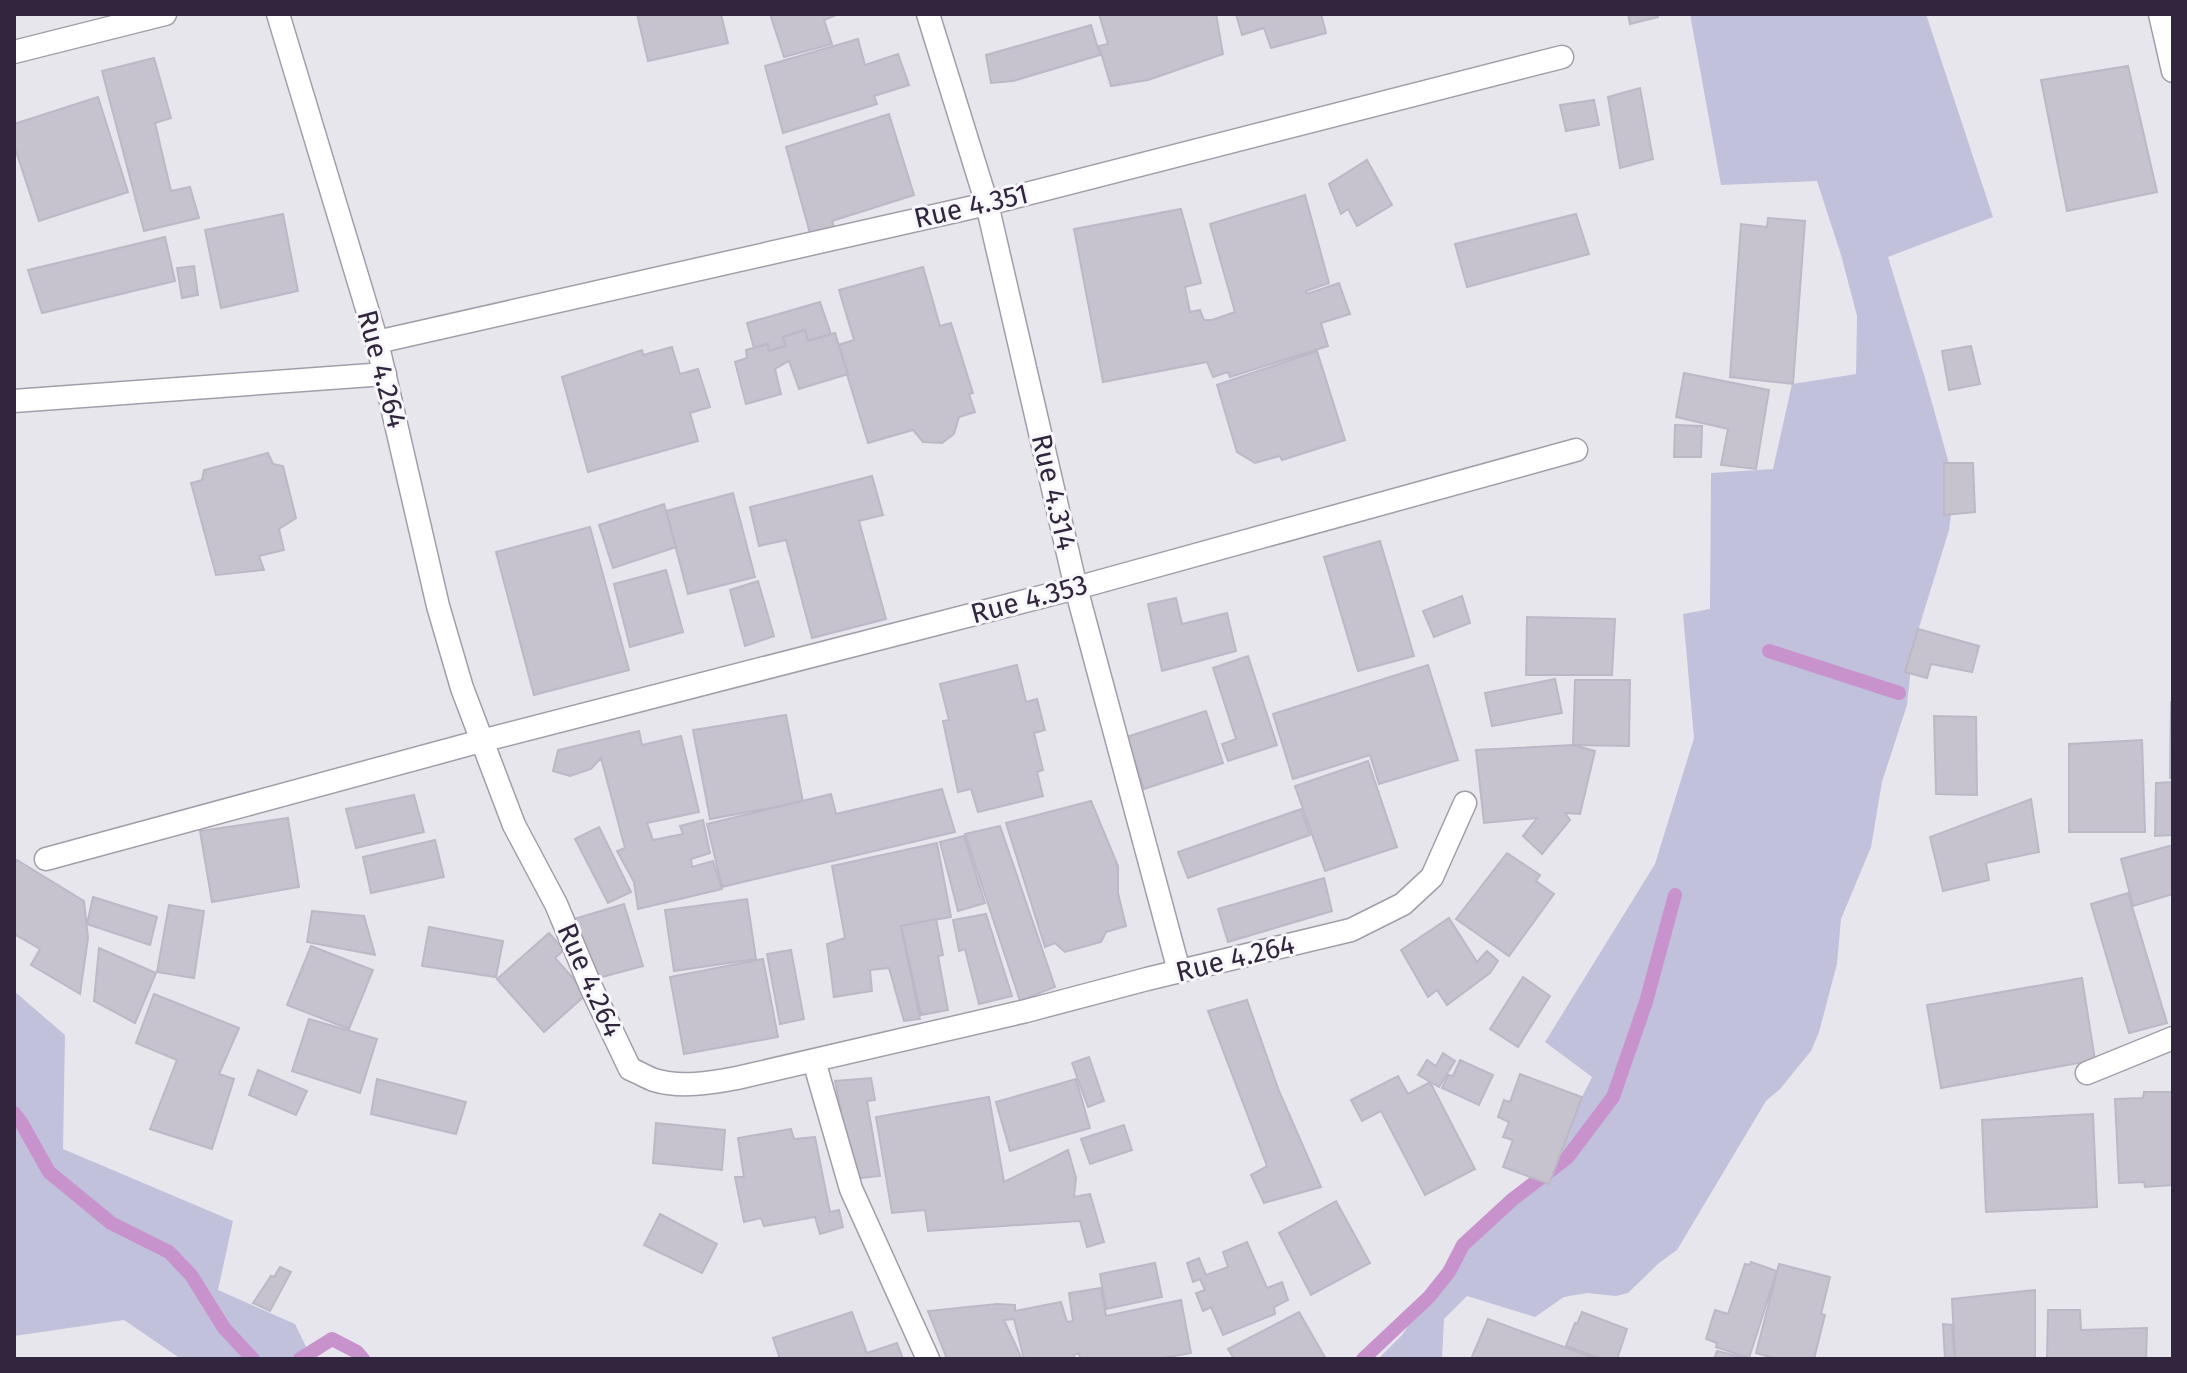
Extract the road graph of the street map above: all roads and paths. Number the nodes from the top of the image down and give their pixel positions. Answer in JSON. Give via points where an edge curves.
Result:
{"nodes":[{"id":1,"x":165,"y":14,"type":"edge"},
{"id":2,"x":278,"y":14,"type":"edge"},
{"id":3,"x":928,"y":14,"type":"edge"},
{"id":4,"x":2160,"y":14,"type":"edge"},
{"id":5,"x":14,"y":52,"type":"edge"},
{"id":6,"x":1562,"y":57,"type":"dead end"},
{"id":7,"x":2173,"y":71,"type":"edge"},
{"id":8,"x":987,"y":204,"type":"junction"},
{"id":9,"x":377,"y":342,"type":"junction"},
{"id":10,"x":385,"y":374,"type":"junction"},
{"id":11,"x":14,"y":401,"type":"edge"},
{"id":12,"x":1576,"y":450,"type":"dead end"},
{"id":13,"x":1076,"y":588,"type":"junction"},
{"id":14,"x":481,"y":741,"type":"junction"},
{"id":15,"x":1465,"y":803,"type":"dead end"},
{"id":16,"x":46,"y":859,"type":"dead end"},
{"id":17,"x":1179,"y":971,"type":"junction"},
{"id":18,"x":2173,"y":1038,"type":"edge"},
{"id":19,"x":814,"y":1061,"type":"junction"},
{"id":20,"x":2087,"y":1073,"type":"dead end"},
{"id":21,"x":928,"y":1359,"type":"edge"}],
"edges":[{"from":1,"to":5,"type":"street"},
{"from":2,"to":9,"type":"street","name":"Rue 4.264"},
{"from":3,"to":8,"type":"street","name":"Rue 4.314"},
{"from":4,"to":7,"type":"street"},
{"from":6,"to":8,"type":"street","name":"Rue 4.351"},
{"from":8,"to":9,"type":"street","name":"Rue 4.351"},
{"from":8,"to":13,"type":"street","name":"Rue 4.314"},
{"from":9,"to":10,"type":"street","name":"Rue 4.264"},
{"from":10,"to":11,"type":"street"},
{"from":10,"to":14,"type":"street","name":"Rue 4.264","via":[[438,606]]},
{"from":12,"to":13,"type":"street","name":"Rue 4.353"},
{"from":13,"to":14,"type":"street","name":"Rue 4.353"},
{"from":13,"to":17,"type":"street","name":"Rue 4.314"},
{"from":14,"to":16,"type":"street","name":"Rue 4.353"},
{"from":14,"to":19,"type":"street","name":"Rue 4.264","via":[[514,825],[556,904],[630,1069],[655,1080],[711,1083]]},
{"from":15,"to":17,"type":"street","name":"Rue 4.264","via":[[1432,877],[1403,904],[1351,930]]},
{"from":17,"to":19,"type":"street","name":"Rue 4.264"},
{"from":18,"to":20,"type":"street"},
{"from":19,"to":21,"type":"street","via":[[851,1189]]}]}
